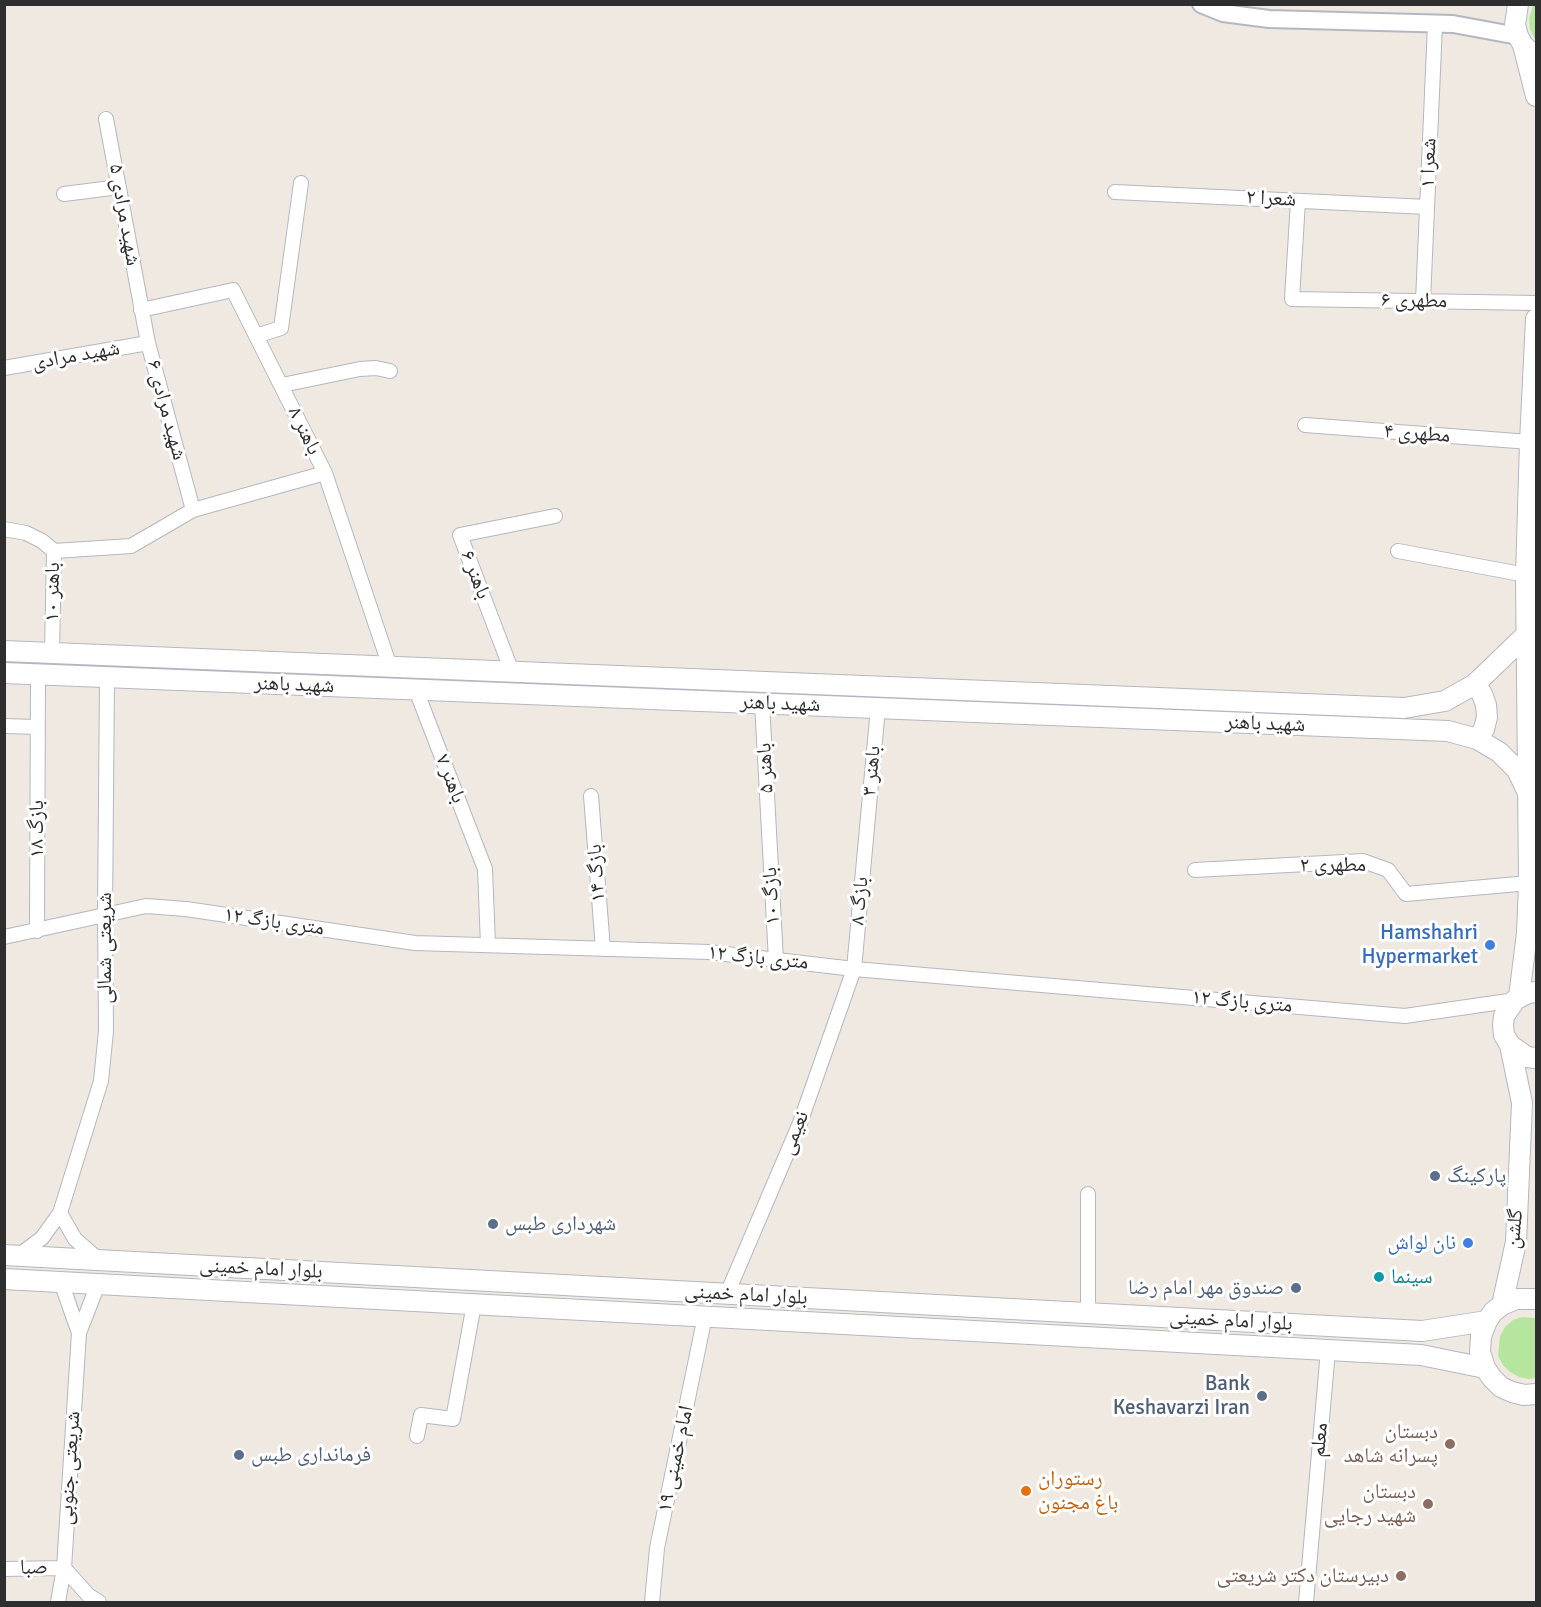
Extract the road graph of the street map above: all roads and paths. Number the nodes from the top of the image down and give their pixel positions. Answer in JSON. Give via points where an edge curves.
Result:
{"nodes":[{"id":1,"x":1201,"y":4,"type":"edge"},
{"id":2,"x":1518,"y":4,"type":"edge"},
{"id":3,"x":1224,"y":9,"type":"edge"},
{"id":4,"x":1435,"y":24,"type":"junction"},
{"id":5,"x":1526,"y":46,"type":"edge"},
{"id":6,"x":1536,"y":96,"type":"edge"},
{"id":7,"x":106,"y":119,"type":"dead end"},
{"id":8,"x":301,"y":183,"type":"dead end"},
{"id":9,"x":119,"y":187,"type":"junction"},
{"id":10,"x":1115,"y":192,"type":"dead end"},
{"id":11,"x":64,"y":194,"type":"dead end"},
{"id":12,"x":1298,"y":201,"type":"junction"},
{"id":13,"x":1427,"y":207,"type":"junction"},
{"id":14,"x":1423,"y":301,"type":"junction"},
{"id":15,"x":1536,"y":303,"type":"edge"},
{"id":16,"x":141,"y":310,"type":"junction"},
{"id":17,"x":1536,"y":319,"type":"edge"},
{"id":18,"x":256,"y":336,"type":"junction"},
{"id":19,"x":148,"y":343,"type":"junction"},
{"id":20,"x":4,"y":368,"type":"edge"},
{"id":21,"x":390,"y":371,"type":"dead end"},
{"id":22,"x":282,"y":385,"type":"junction"},
{"id":23,"x":1305,"y":425,"type":"dead end"},
{"id":24,"x":1530,"y":442,"type":"junction"},
{"id":25,"x":325,"y":473,"type":"junction"},
{"id":26,"x":193,"y":510,"type":"junction"},
{"id":27,"x":555,"y":516,"type":"dead end"},
{"id":28,"x":4,"y":529,"type":"edge"},
{"id":29,"x":54,"y":551,"type":"junction"},
{"id":30,"x":1398,"y":551,"type":"dead end"},
{"id":31,"x":1526,"y":574,"type":"junction"},
{"id":32,"x":1527,"y":634,"type":"junction"},
{"id":33,"x":4,"y":651,"type":"edge"},
{"id":34,"x":52,"y":653,"type":"junction"},
{"id":35,"x":390,"y":667,"type":"junction"},
{"id":36,"x":512,"y":672,"type":"junction"},
{"id":37,"x":4,"y":673,"type":"edge"},
{"id":38,"x":38,"y":674,"type":"junction"},
{"id":39,"x":107,"y":677,"type":"junction"},
{"id":40,"x":1474,"y":684,"type":"junction"},
{"id":41,"x":879,"y":687,"type":"junction"},
{"id":42,"x":416,"y":690,"type":"junction"},
{"id":43,"x":762,"y":704,"type":"junction"},
{"id":44,"x":878,"y":708,"type":"junction"},
{"id":45,"x":4,"y":726,"type":"edge"},
{"id":46,"x":38,"y":727,"type":"junction"},
{"id":47,"x":1477,"y":740,"type":"junction"},
{"id":48,"x":1528,"y":793,"type":"junction"},
{"id":49,"x":591,"y":796,"type":"dead end"},
{"id":50,"x":769,"y":832,"type":"joint"},
{"id":51,"x":866,"y":834,"type":"joint"},
{"id":52,"x":1195,"y":870,"type":"dead end"},
{"id":53,"x":1529,"y":883,"type":"junction"},
{"id":54,"x":105,"y":915,"type":"junction"},
{"id":55,"x":37,"y":931,"type":"junction"},
{"id":56,"x":4,"y":937,"type":"edge"},
{"id":57,"x":489,"y":945,"type":"junction"},
{"id":58,"x":603,"y":949,"type":"junction"},
{"id":59,"x":776,"y":960,"type":"junction"},
{"id":60,"x":854,"y":969,"type":"junction"},
{"id":61,"x":1523,"y":996,"type":"edge"},
{"id":62,"x":1510,"y":1045,"type":"junction"},
{"id":63,"x":1536,"y":1058,"type":"edge"},
{"id":64,"x":1088,"y":1194,"type":"dead end"},
{"id":65,"x":60,"y":1213,"type":"junction"},
{"id":66,"x":11,"y":1256,"type":"edge"},
{"id":67,"x":99,"y":1260,"type":"junction"},
{"id":68,"x":257,"y":1269,"type":"junction"},
{"id":69,"x":4,"y":1279,"type":"edge"},
{"id":70,"x":61,"y":1282,"type":"junction"},
{"id":71,"x":98,"y":1284,"type":"junction"},
{"id":72,"x":256,"y":1292,"type":"junction"},
{"id":73,"x":727,"y":1294,"type":"junction"},
{"id":74,"x":1536,"y":1299,"type":"edge"},
{"id":75,"x":474,"y":1304,"type":"junction"},
{"id":76,"x":1502,"y":1305,"type":"junction"},
{"id":77,"x":1088,"y":1313,"type":"junction"},
{"id":78,"x":705,"y":1316,"type":"junction"},
{"id":79,"x":1487,"y":1321,"type":"junction"},
{"id":80,"x":79,"y":1333,"type":"junction"},
{"id":81,"x":1328,"y":1350,"type":"junction"},
{"id":82,"x":1485,"y":1368,"type":"junction"},
{"id":83,"x":1536,"y":1394,"type":"edge"},
{"id":84,"x":417,"y":1436,"type":"dead end"},
{"id":85,"x":64,"y":1568,"type":"junction"},
{"id":86,"x":4,"y":1569,"type":"edge"},
{"id":87,"x":58,"y":1602,"type":"edge"},
{"id":88,"x":99,"y":1602,"type":"edge"},
{"id":89,"x":652,"y":1602,"type":"edge"},
{"id":90,"x":1306,"y":1602,"type":"edge"}],
"edges":[{"from":1,"to":3,"type":"street"},
{"from":2,"to":5,"type":"main road","via":[[1515,25]]},
{"from":3,"to":4,"type":"street","via":[[1269,19]]},
{"from":4,"to":5,"type":"street","via":[[1453,24]]},
{"from":4,"to":13,"type":"street","name":"شعرا ۱"},
{"from":5,"to":6,"type":"main road"},
{"from":7,"to":9,"type":"street","name":"شهید مرادی ۵"},
{"from":8,"to":18,"type":"street","via":[[281,328]]},
{"from":9,"to":11,"type":"street"},
{"from":9,"to":16,"type":"street","name":"شهید مرادی ۵"},
{"from":10,"to":12,"type":"street","name":"شعرا ۲"},
{"from":12,"to":13,"type":"street","name":"شعرا ۲"},
{"from":12,"to":14,"type":"street","name":"مطهری ۶","via":[[1292,299]]},
{"from":13,"to":14,"type":"street","name":"شعرا ۱"},
{"from":14,"to":15,"type":"street","name":"مطهری ۶"},
{"from":16,"to":18,"type":"street","name":"باهنر ۸","via":[[233,290]]},
{"from":16,"to":19,"type":"street","name":"شهید مرادی ۶"},
{"from":17,"to":24,"type":"main road","name":"گلشن"},
{"from":18,"to":22,"type":"street","name":"باهنر ۸"},
{"from":19,"to":20,"type":"street","name":"شهید مرادی"},
{"from":19,"to":26,"type":"street","name":"شهید مرادی ۶"},
{"from":21,"to":22,"type":"street","via":[[360,369]]},
{"from":22,"to":25,"type":"street","name":"باهنر ۸"},
{"from":23,"to":24,"type":"street","name":"مطهری ۴"},
{"from":24,"to":31,"type":"main road","name":"گلشن"},
{"from":25,"to":26,"type":"street"},
{"from":25,"to":35,"type":"street","name":"باهنر ۸"},
{"from":26,"to":29,"type":"street","via":[[131,546]]},
{"from":27,"to":36,"type":"street","name":"باهنر ۶","via":[[460,535]]},
{"from":28,"to":29,"type":"street","name":"باهنر ۱۰","via":[[26,533]]},
{"from":29,"to":34,"type":"street","name":"باهنر ۱۰"},
{"from":30,"to":31,"type":"street"},
{"from":31,"to":32,"type":"main road","name":"گلشن"},
{"from":32,"to":40,"type":"main road","name":"شهید باهنر"},
{"from":32,"to":48,"type":"main road","name":"گلشن"},
{"from":33,"to":34,"type":"main road","name":"شهید باهنر"},
{"from":34,"to":35,"type":"main road","name":"شهید باهنر"},
{"from":35,"to":36,"type":"main road","name":"شهید باهنر"},
{"from":36,"to":41,"type":"main road","name":"شهید باهنر"},
{"from":37,"to":38,"type":"main road","name":"شهید باهنر"},
{"from":38,"to":39,"type":"main road","name":"شهید باهنر"},
{"from":38,"to":46,"type":"street","name":"بازگ ۱۸"},
{"from":39,"to":42,"type":"main road","name":"شهید باهنر"},
{"from":39,"to":54,"type":"street","name":"شریعتی شمالی"},
{"from":40,"to":41,"type":"main road","name":"شهید باهنر","via":[[1445,701],[1404,708]]},
{"from":40,"to":47,"type":"main road","via":[[1482,694],[1486,711],[1484,729]]},
{"from":41,"to":44,"type":"main road"},
{"from":42,"to":43,"type":"main road","name":"شهید باهنر"},
{"from":42,"to":57,"type":"street","name":"باهنر ۷","via":[[485,869]]},
{"from":43,"to":44,"type":"main road","name":"شهید باهنر"},
{"from":43,"to":50,"type":"street","name":"باهنر ۵"},
{"from":44,"to":47,"type":"main road","name":"شهید باهنر","via":[[1448,731]]},
{"from":44,"to":51,"type":"street","name":"باهنر ۳"},
{"from":45,"to":46,"type":"street"},
{"from":46,"to":55,"type":"street","name":"بازگ ۱۸"},
{"from":47,"to":48,"type":"main road","name":"شهید باهنر","via":[[1499,752],[1517,770]]},
{"from":48,"to":53,"type":"main road","name":"گلشن"},
{"from":49,"to":58,"type":"street","name":"بازگ ۱۴"},
{"from":50,"to":59,"type":"street","name":"بازگ ۱۰"},
{"from":51,"to":60,"type":"street","name":"بازگ ۸"},
{"from":52,"to":53,"type":"street","name":"مطهری ۲","via":[[1363,861],[1388,870],[1406,894]]},
{"from":53,"to":61,"type":"main road","name":"گلشن"},
{"from":54,"to":55,"type":"street","name":"۱۲ متری بازگ"},
{"from":54,"to":57,"type":"street","name":"۱۲ متری بازگ","via":[[146,906],[186,909],[414,943]]},
{"from":54,"to":65,"type":"street","name":"شریعتی شمالی","via":[[106,1031],[101,1080]]},
{"from":55,"to":56,"type":"street","name":"۱۲ متری بازگ"},
{"from":57,"to":58,"type":"street","name":"۱۲ متری بازگ"},
{"from":58,"to":59,"type":"street","name":"۱۲ متری بازگ","via":[[709,952]]},
{"from":59,"to":60,"type":"street","name":"۱۲ متری بازگ"},
{"from":60,"to":61,"type":"street","name":"۱۲ متری بازگ","via":[[1405,1016]]},
{"from":60,"to":73,"type":"street","name":"نعیمی","via":[[800,1123]]},
{"from":61,"to":62,"type":"main road","name":"گلشن","via":[[1504,1016],[1504,1035]]},
{"from":62,"to":63,"type":"main road","via":[[1527,1057]]},
{"from":62,"to":76,"type":"main road","name":"گلشن","via":[[1522,1103],[1516,1242]]},
{"from":64,"to":77,"type":"street"},
{"from":65,"to":66,"type":"street","name":"شریعتی شمالی","via":[[42,1238]]},
{"from":65,"to":67,"type":"street","via":[[75,1239]]},
{"from":66,"to":67,"type":"main road","name":"بلوار امام خمینی"},
{"from":67,"to":68,"type":"main road","name":"بلوار امام خمینی"},
{"from":68,"to":72,"type":"main road"},
{"from":68,"to":73,"type":"main road","name":"بلوار امام خمینی"},
{"from":69,"to":70,"type":"main road","name":"بلوار امام خمینی"},
{"from":70,"to":71,"type":"main road","name":"بلوار امام خمینی"},
{"from":70,"to":80,"type":"street"},
{"from":71,"to":72,"type":"main road","name":"بلوار امام خمینی"},
{"from":71,"to":80,"type":"street"},
{"from":72,"to":75,"type":"main road","name":"بلوار امام خمینی"},
{"from":73,"to":77,"type":"main road","name":"بلوار امام خمینی"},
{"from":74,"to":76,"type":"main road","via":[[1516,1299]]},
{"from":75,"to":78,"type":"main road","name":"بلوار امام خمینی"},
{"from":75,"to":84,"type":"street","via":[[453,1419],[421,1415]]},
{"from":76,"to":79,"type":"main road"},
{"from":77,"to":79,"type":"main road","name":"بلوار امام خمینی","via":[[1422,1331]]},
{"from":78,"to":81,"type":"main road","name":"بلوار امام خمینی"},
{"from":78,"to":89,"type":"street","name":"امام خمینی ۱۹","via":[[657,1548]]},
{"from":79,"to":82,"type":"main road","via":[[1480,1336]]},
{"from":80,"to":85,"type":"street","name":"شریعتی جنوبی"},
{"from":81,"to":82,"type":"main road","name":"بلوار امام خمینی","via":[[1421,1355]]},
{"from":81,"to":90,"type":"street","name":"معلم"},
{"from":82,"to":83,"type":"main road","via":[[1501,1386],[1518,1393]]},
{"from":85,"to":86,"type":"street","name":"صبا"},
{"from":85,"to":87,"type":"street","name":"شریعتی جنوبی"},
{"from":85,"to":88,"type":"street"}]}
